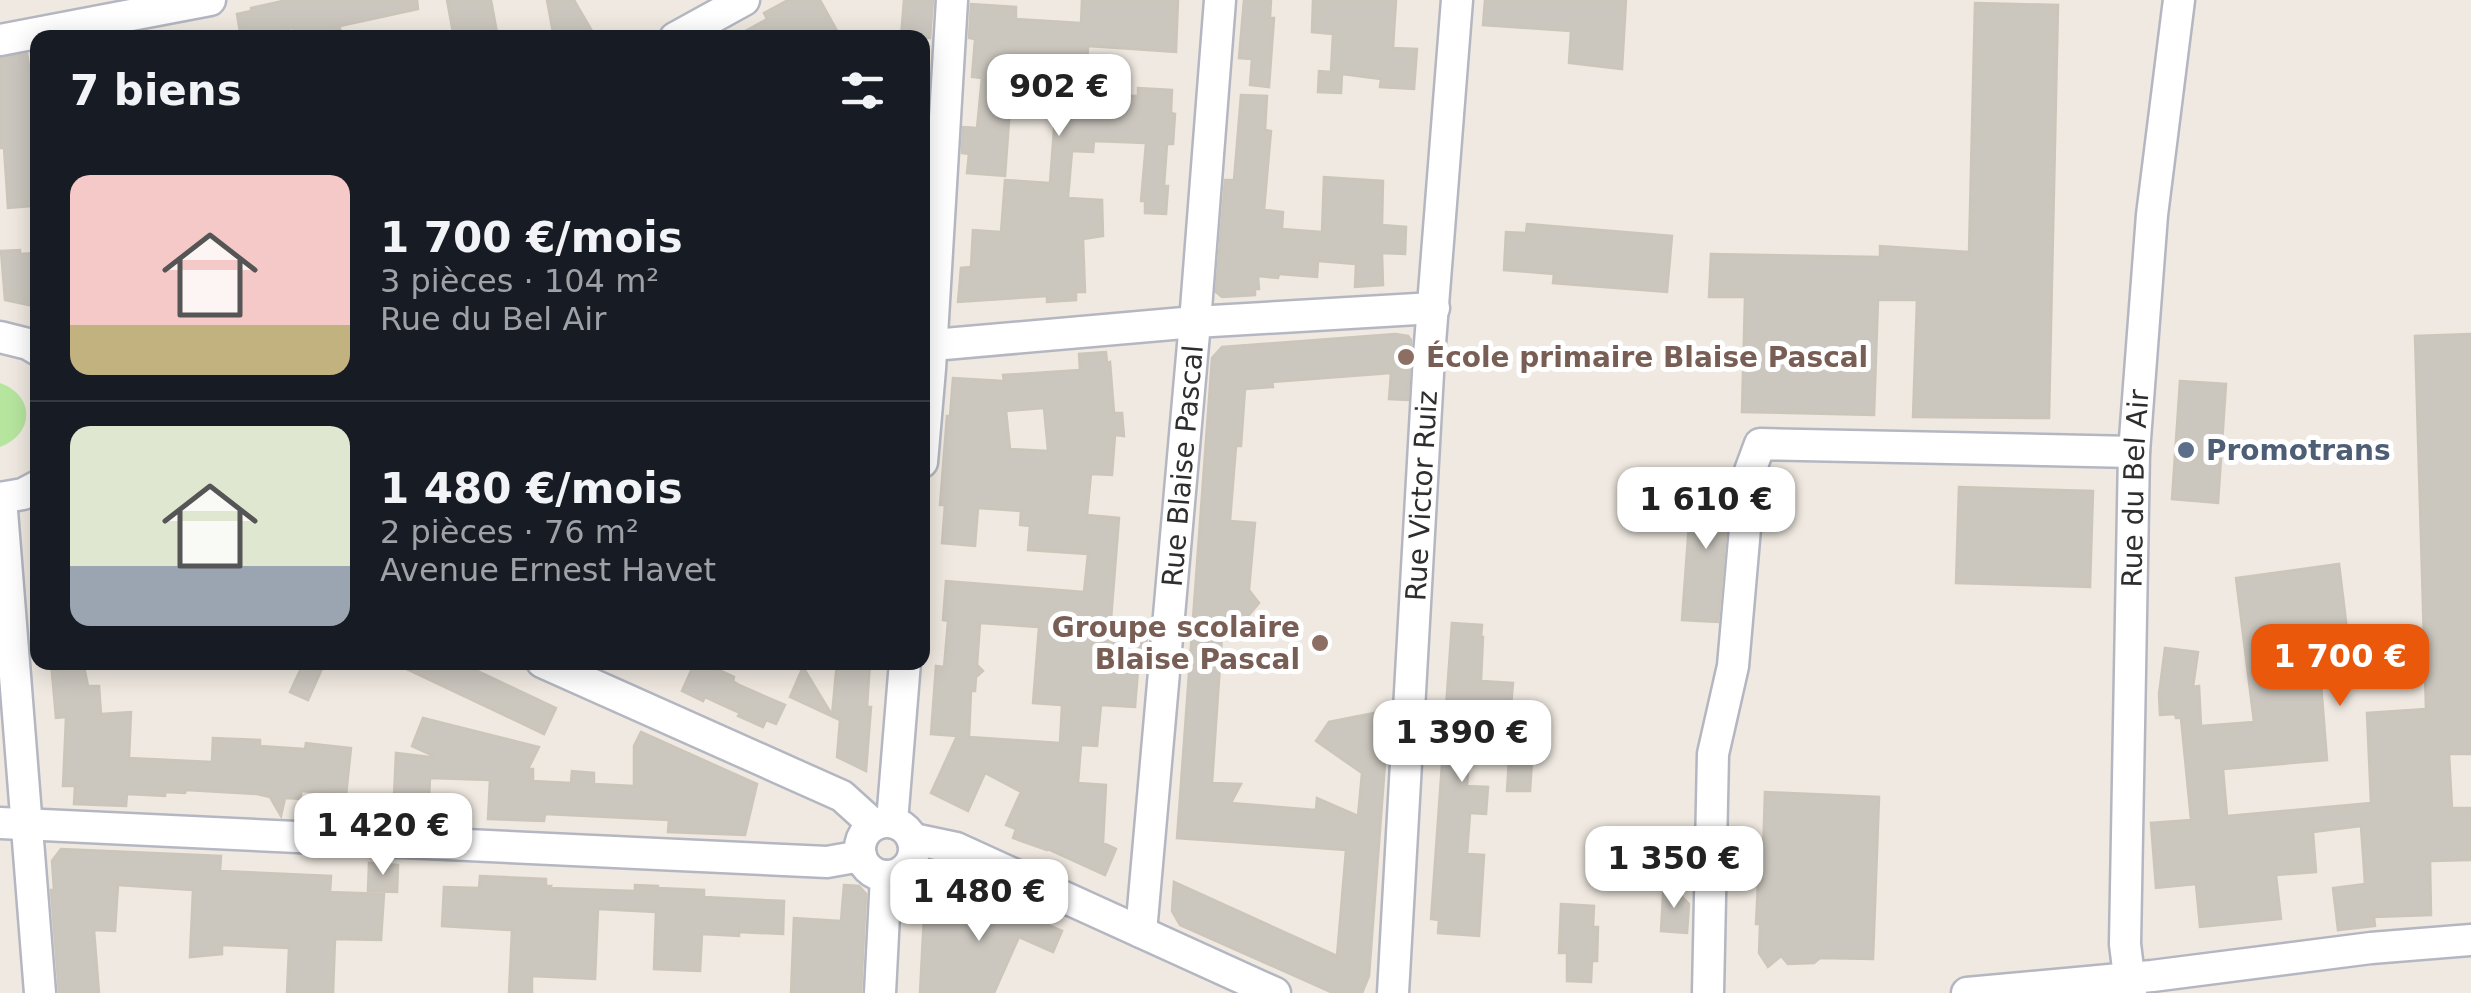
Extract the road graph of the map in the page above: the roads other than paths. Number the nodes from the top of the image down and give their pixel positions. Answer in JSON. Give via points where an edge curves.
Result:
{"nodes":[{"id":1,"x":210,"y":0,"type":"edge"},
{"id":2,"x":744,"y":0,"type":"edge"},
{"id":3,"x":952,"y":0,"type":"edge"},
{"id":4,"x":1220,"y":0,"type":"edge"},
{"id":5,"x":1457,"y":0,"type":"edge"},
{"id":6,"x":2179,"y":0,"type":"edge"},
{"id":7,"x":52,"y":30,"type":"edge"},
{"id":8,"x":690,"y":30,"type":"edge"},
{"id":9,"x":30,"y":34,"type":"edge"},
{"id":10,"x":0,"y":40,"type":"edge"},
{"id":11,"x":930,"y":304,"type":"edge"},
{"id":12,"x":1434,"y":308,"type":"junction"},
{"id":13,"x":1195,"y":322,"type":"junction"},
{"id":14,"x":0,"y":337,"type":"edge"},
{"id":15,"x":30,"y":345,"type":"edge"},
{"id":16,"x":930,"y":346,"type":"edge"},
{"id":17,"x":2134,"y":452,"type":"junction"},
{"id":18,"x":30,"y":490,"type":"edge"},
{"id":19,"x":1,"y":498,"type":"edge"},
{"id":20,"x":560,"y":670,"type":"edge"},
{"id":21,"x":905,"y":670,"type":"edge"},
{"id":22,"x":14,"y":823,"type":"edge"},
{"id":23,"x":893,"y":829,"type":"junction"},
{"id":24,"x":861,"y":856,"type":"junction"},
{"id":25,"x":886,"y":876,"type":"junction"},
{"id":26,"x":1141,"y":932,"type":"junction"},
{"id":27,"x":2471,"y":940,"type":"edge"},
{"id":28,"x":2129,"y":985,"type":"edge"},
{"id":29,"x":40,"y":993,"type":"edge"},
{"id":30,"x":880,"y":993,"type":"edge"},
{"id":31,"x":1275,"y":993,"type":"edge"},
{"id":32,"x":1394,"y":993,"type":"edge"},
{"id":33,"x":1708,"y":993,"type":"edge"},
{"id":34,"x":1967,"y":993,"type":"edge"}],
"edges":[{"from":1,"to":7,"type":"street"},
{"from":2,"to":8,"type":"street"},
{"from":3,"to":11,"type":"street"},
{"from":4,"to":13,"type":"street","name":"Rue Blaise Pascal"},
{"from":5,"to":12,"type":"street","name":"Rue Victor Ruiz"},
{"from":6,"to":17,"type":"street","name":"Rue du Bel Air","via":[[2152,214]]},
{"from":9,"to":10,"type":"street"},
{"from":12,"to":13,"type":"street"},
{"from":12,"to":32,"type":"street","name":"Rue Victor Ruiz"},
{"from":13,"to":16,"type":"street"},
{"from":13,"to":26,"type":"street","name":"Rue Blaise Pascal"},
{"from":14,"to":15,"type":"street"},
{"from":17,"to":28,"type":"street","name":"Rue du Bel Air"},
{"from":17,"to":33,"type":"street","via":[[1760,444],[1750,470],[1733,666],[1713,754]]},
{"from":18,"to":19,"type":"street"},
{"from":19,"to":22,"type":"street"},
{"from":20,"to":23,"type":"street","via":[[842,796]]},
{"from":21,"to":23,"type":"street"},
{"from":22,"to":24,"type":"street","via":[[828,862]]},
{"from":22,"to":29,"type":"street"},
{"from":23,"to":24,"type":"street","via":[[862,839]]},
{"from":23,"to":25,"type":"street","via":[[914,848],[909,865]]},
{"from":23,"to":26,"type":"street","via":[[956,848]]},
{"from":24,"to":25,"type":"street","via":[[870,870]]},
{"from":25,"to":30,"type":"street"},
{"from":26,"to":31,"type":"street"},
{"from":27,"to":28,"type":"street","via":[[2152,976]]},
{"from":28,"to":34,"type":"street"}]}
